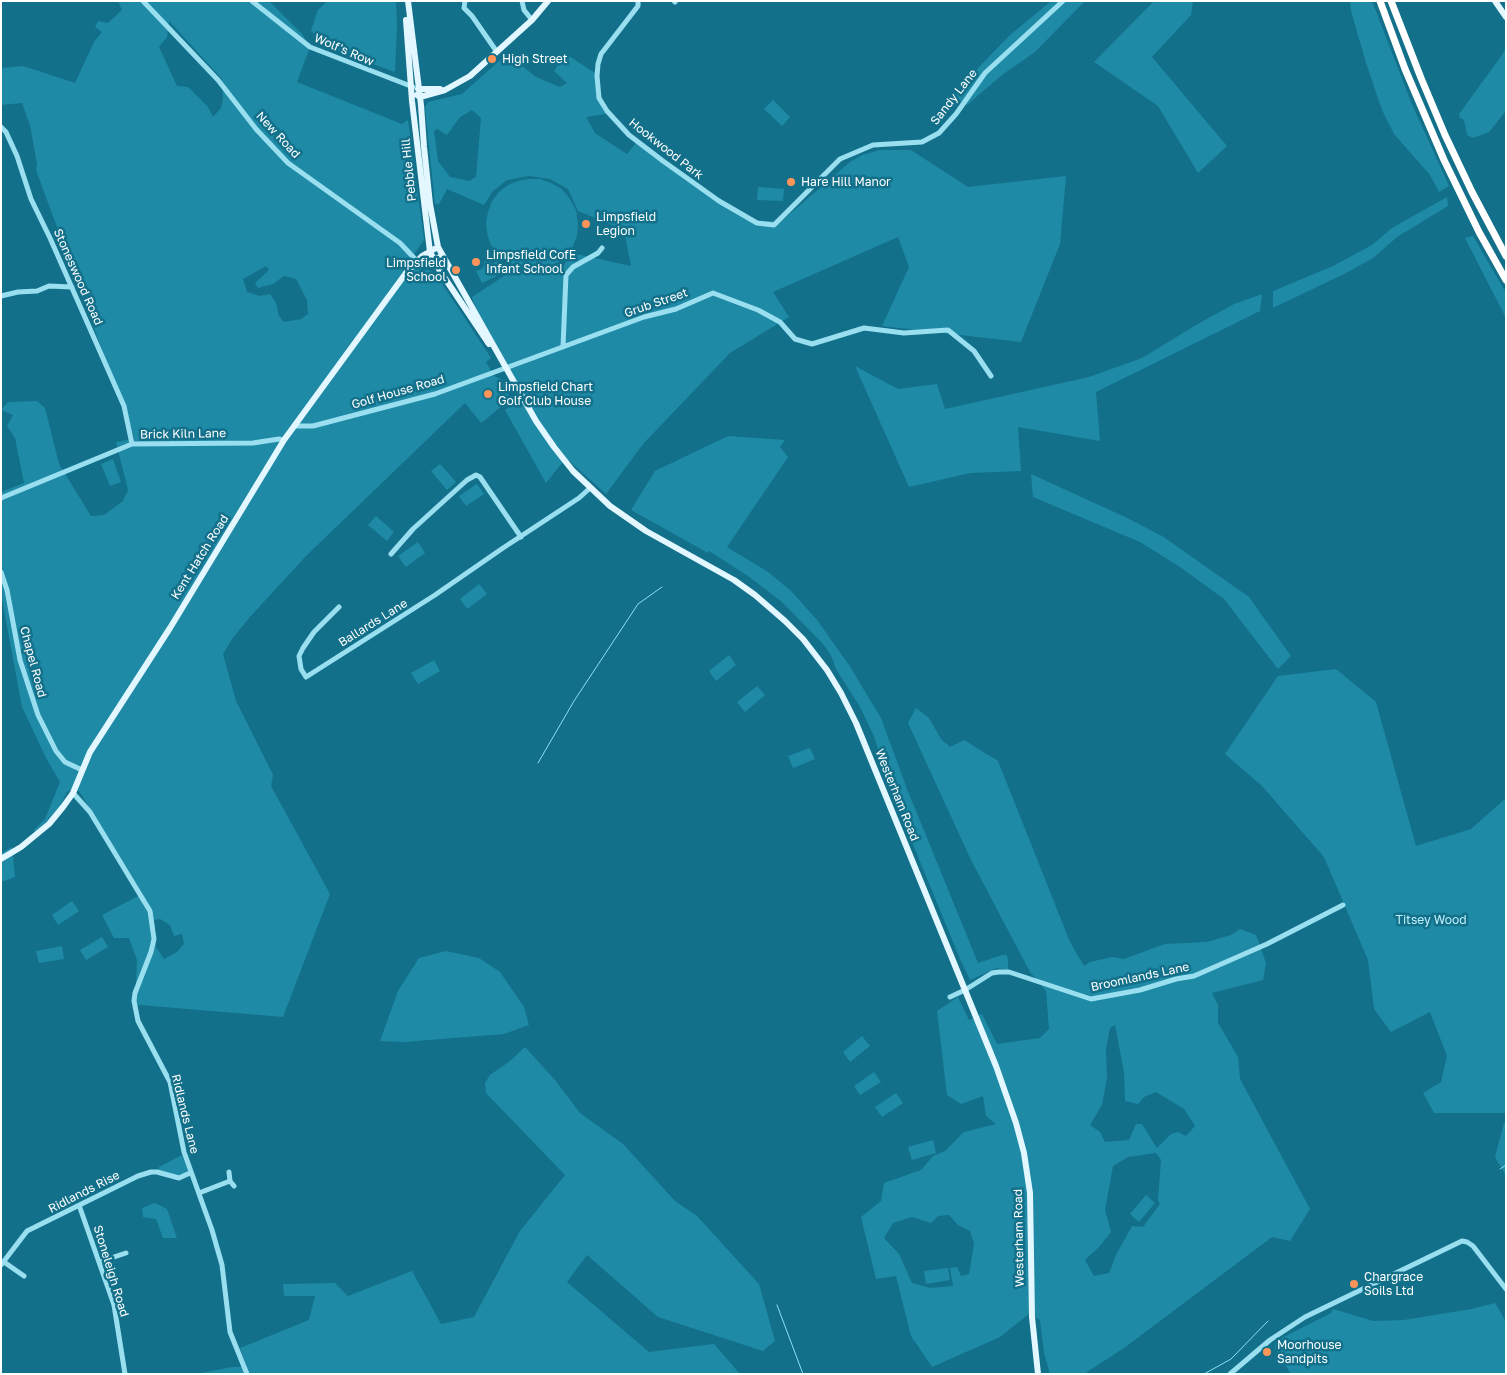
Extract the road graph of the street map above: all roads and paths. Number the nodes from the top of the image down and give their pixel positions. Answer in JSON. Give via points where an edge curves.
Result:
{"nodes":[{"id":1,"x":143,"y":1,"type":"edge"},
{"id":2,"x":252,"y":1,"type":"edge"},
{"id":3,"x":406,"y":1,"type":"edge"},
{"id":4,"x":465,"y":1,"type":"edge"},
{"id":5,"x":522,"y":1,"type":"edge"},
{"id":6,"x":548,"y":1,"type":"edge"},
{"id":7,"x":638,"y":1,"type":"edge"},
{"id":8,"x":1063,"y":1,"type":"edge"},
{"id":9,"x":1380,"y":1,"type":"edge"},
{"id":10,"x":1391,"y":1,"type":"edge"},
{"id":11,"x":1495,"y":1,"type":"edge"},
{"id":12,"x":1506,"y":17,"type":"edge"},
{"id":13,"x":532,"y":20,"type":"junction"},
{"id":14,"x":497,"y":52,"type":"junction"},
{"id":15,"x":450,"y":88,"type":"junction"},
{"id":16,"x":411,"y":89,"type":"junction"},
{"id":17,"x":418,"y":89,"type":"junction"},
{"id":18,"x":420,"y":97,"type":"junction"},
{"id":19,"x":1,"y":127,"type":"edge"},
{"id":20,"x":774,"y":225,"type":"joint"},
{"id":21,"x":602,"y":248,"type":"dead end"},
{"id":22,"x":440,"y":251,"type":"junction"},
{"id":23,"x":430,"y":252,"type":"junction"},
{"id":24,"x":1506,"y":256,"type":"edge"},
{"id":25,"x":433,"y":260,"type":"junction"},
{"id":26,"x":417,"y":261,"type":"junction"},
{"id":27,"x":1506,"y":280,"type":"edge"},
{"id":28,"x":72,"y":287,"type":"junction"},
{"id":29,"x":1,"y":296,"type":"edge"},
{"id":30,"x":563,"y":347,"type":"junction"},
{"id":31,"x":500,"y":360,"type":"junction"},
{"id":32,"x":505,"y":368,"type":"junction"},
{"id":33,"x":991,"y":376,"type":"dead end"},
{"id":34,"x":294,"y":426,"type":"junction"},
{"id":35,"x":284,"y":440,"type":"junction"},
{"id":36,"x":132,"y":444,"type":"junction"},
{"id":37,"x":590,"y":488,"type":"junction"},
{"id":38,"x":1,"y":498,"type":"edge"},
{"id":39,"x":521,"y":537,"type":"junction"},
{"id":40,"x":391,"y":554,"type":"dead end"},
{"id":41,"x":1,"y":572,"type":"edge"},
{"id":42,"x":339,"y":607,"type":"dead end"},
{"id":43,"x":82,"y":770,"type":"junction"},
{"id":44,"x":73,"y":793,"type":"junction"},
{"id":45,"x":1,"y":859,"type":"edge"},
{"id":46,"x":1343,"y":905,"type":"dead end"},
{"id":47,"x":965,"y":990,"type":"junction"},
{"id":48,"x":950,"y":997,"type":"dead end"},
{"id":49,"x":229,"y":1172,"type":"dead end"},
{"id":50,"x":190,"y":1173,"type":"junction"},
{"id":51,"x":200,"y":1193,"type":"junction"},
{"id":52,"x":79,"y":1206,"type":"junction"},
{"id":53,"x":126,"y":1253,"type":"dead end"},
{"id":54,"x":100,"y":1262,"type":"junction"},
{"id":55,"x":2,"y":1263,"type":"edge"},
{"id":56,"x":24,"y":1276,"type":"dead end"},
{"id":57,"x":1506,"y":1289,"type":"edge"},
{"id":58,"x":125,"y":1374,"type":"edge"},
{"id":59,"x":247,"y":1374,"type":"edge"},
{"id":60,"x":1038,"y":1374,"type":"edge"},
{"id":61,"x":1230,"y":1374,"type":"edge"}],
"edges":[{"from":1,"to":26,"type":"street","name":"New Road","via":[[218,80],[256,129],[288,163],[400,243]]},
{"from":2,"to":16,"type":"street","name":"Wolf's Row","via":[[310,48]]},
{"from":3,"to":16,"type":"main road"},
{"from":3,"to":17,"type":"main road"},
{"from":4,"to":14,"type":"street","via":[[464,8]]},
{"from":5,"to":13,"type":"street"},
{"from":6,"to":13,"type":"main road"},
{"from":7,"to":20,"type":"street","name":"Hookwood Park","via":[[638,6],[604,49],[598,64],[600,98],[607,111],[629,135],[712,196],[758,223]]},
{"from":8,"to":20,"type":"street","name":"Sandy Lane","via":[[985,73],[939,133],[922,142],[873,145],[840,160]]},
{"from":9,"to":27,"type":"highway","via":[[1404,69],[1444,160]]},
{"from":10,"to":24,"type":"highway","via":[[1445,135]]},
{"from":11,"to":12,"type":"main road"},
{"from":13,"to":14,"type":"main road"},
{"from":14,"to":15,"type":"main road","via":[[470,76]]},
{"from":15,"to":17,"type":"main road"},
{"from":15,"to":18,"type":"main road"},
{"from":16,"to":17,"type":"street","name":"Wolf's Row"},
{"from":16,"to":18,"type":"main road"},
{"from":16,"to":23,"type":"main road","name":"Pebble Hill"},
{"from":17,"to":18,"type":"main road","name":"Pebble Hill"},
{"from":18,"to":22,"type":"main road","name":"Pebble Hill","via":[[430,204]]},
{"from":19,"to":28,"type":"street","name":"Stoneswood Road","via":[[17,156],[31,199]]},
{"from":21,"to":30,"type":"street","via":[[566,275]]},
{"from":22,"to":23,"type":"main road","name":"Kent Hatch Road"},
{"from":22,"to":25,"type":"main road"},
{"from":22,"to":31,"type":"main road","name":"Westerham Road"},
{"from":23,"to":25,"type":"main road","name":"Westerham Road"},
{"from":23,"to":26,"type":"main road","name":"Kent Hatch Road"},
{"from":25,"to":26,"type":"main road"},
{"from":25,"to":31,"type":"main road","name":"Westerham Road"},
{"from":26,"to":34,"type":"main road","name":"Kent Hatch Road"},
{"from":28,"to":29,"type":"street","via":[[49,286]]},
{"from":28,"to":36,"type":"street","name":"Stoneswood Road","via":[[124,406]]},
{"from":30,"to":32,"type":"street","name":"Grub Street"},
{"from":30,"to":33,"type":"street","name":"Grub Street","via":[[644,317],[676,309],[713,293],[758,310],[780,322],[795,339],[812,344],[864,328],[904,333],[948,330],[974,351]]},
{"from":31,"to":32,"type":"main road","name":"Westerham Road"},
{"from":32,"to":34,"type":"street","name":"Golf House Road","via":[[435,394],[313,426]]},
{"from":32,"to":37,"type":"main road","name":"Westerham Road","via":[[554,447]]},
{"from":34,"to":35,"type":"main road","name":"Kent Hatch Road"},
{"from":35,"to":36,"type":"street","name":"Brick Kiln Lane","via":[[252,444]]},
{"from":35,"to":43,"type":"main road","name":"Kent Hatch Road","via":[[90,752]]},
{"from":36,"to":38,"type":"street","name":"Brick Kiln Lane"},
{"from":37,"to":39,"type":"street","name":"Ballards Lane"},
{"from":37,"to":47,"type":"main road","name":"Westerham Road","via":[[631,522],[750,591],[811,649],[834,682],[856,723]]},
{"from":39,"to":40,"type":"street","via":[[476,475],[413,529]]},
{"from":39,"to":42,"type":"street","name":"Ballards Lane","via":[[306,677],[301,669],[303,648]]},
{"from":41,"to":43,"type":"street","name":"Chapel Road","via":[[20,660],[38,715],[56,751],[65,762]]},
{"from":43,"to":44,"type":"main road","name":"Kent Hatch Road"},
{"from":44,"to":45,"type":"main road","name":"Kent Hatch Road","via":[[49,824]]},
{"from":44,"to":50,"type":"street","name":"Ridlands Lane","via":[[90,812],[150,911],[154,939],[152,952],[134,1000],[138,1021],[170,1082]]},
{"from":46,"to":47,"type":"street","name":"Broomlands Lane","via":[[1267,944],[1194,976],[1140,990],[1091,999],[1010,972],[992,973]]},
{"from":47,"to":48,"type":"street","name":"Broomlands Lane"},
{"from":47,"to":60,"type":"main road","name":"Westerham Road","via":[[1007,1094],[1024,1153],[1030,1203],[1032,1317]]},
{"from":49,"to":51,"type":"street","via":[[232,1183]]},
{"from":50,"to":51,"type":"street","name":"Ridlands Lane"},
{"from":50,"to":52,"type":"street","name":"Ridlands Rise","via":[[179,1178],[157,1172],[144,1173]]},
{"from":51,"to":59,"type":"street","name":"Ridlands Lane","via":[[222,1265],[230,1332]]},
{"from":52,"to":54,"type":"street","name":"Stoneleigh Road"},
{"from":52,"to":55,"type":"street","name":"Ridlands Rise","via":[[27,1231]]},
{"from":53,"to":54,"type":"street"},
{"from":54,"to":58,"type":"street","name":"Stoneleigh Road","via":[[114,1305]]},
{"from":55,"to":56,"type":"street"},
{"from":57,"to":61,"type":"street","via":[[1473,1246],[1462,1241],[1305,1316]]}]}
